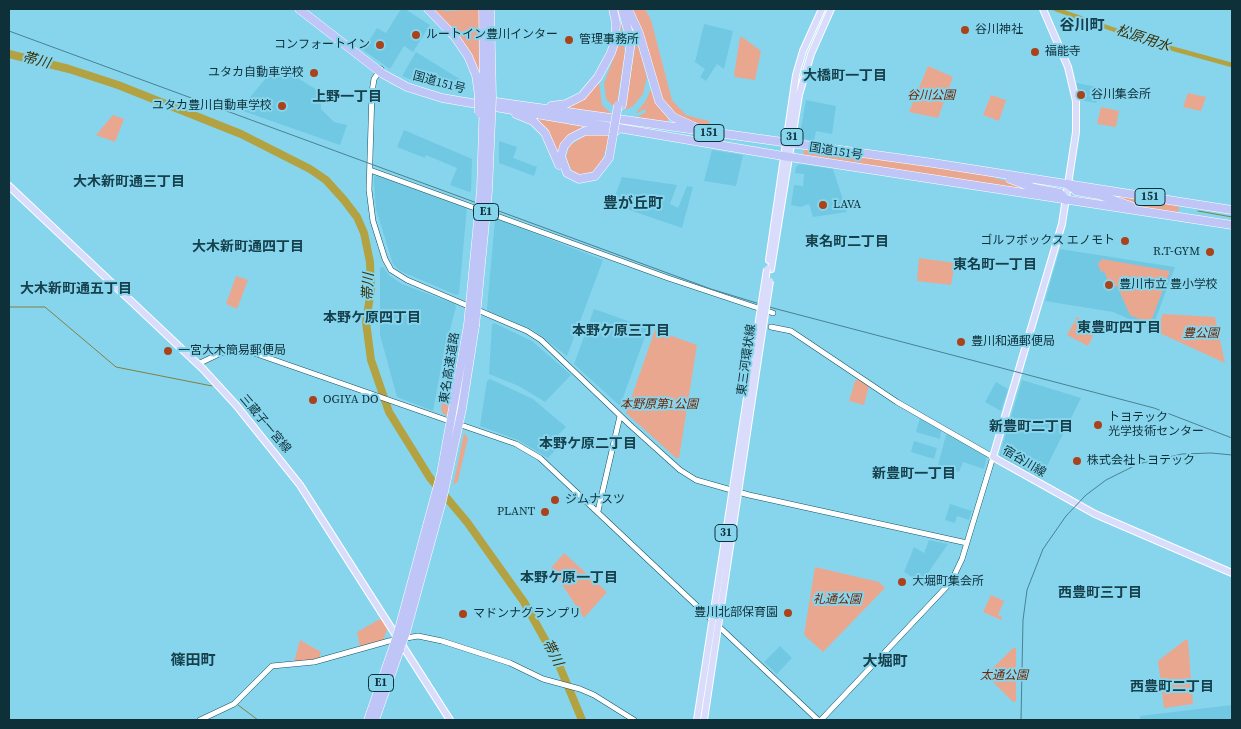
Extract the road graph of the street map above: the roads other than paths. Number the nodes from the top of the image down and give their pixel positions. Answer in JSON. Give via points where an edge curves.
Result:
{"nodes":[{"id":1,"x":299,"y":9,"type":"edge"},
{"id":2,"x":428,"y":9,"type":"edge"},
{"id":3,"x":483,"y":9,"type":"edge"},
{"id":4,"x":490,"y":9,"type":"edge"},
{"id":5,"x":496,"y":9,"type":"edge"},
{"id":6,"x":615,"y":9,"type":"edge"},
{"id":7,"x":622,"y":9,"type":"edge"},
{"id":8,"x":628,"y":9,"type":"edge"},
{"id":9,"x":822,"y":9,"type":"edge"},
{"id":10,"x":831,"y":9,"type":"edge"},
{"id":11,"x":1043,"y":9,"type":"edge"},
{"id":12,"x":492,"y":64,"type":"junction"},
{"id":13,"x":380,"y":70,"type":"junction"},
{"id":14,"x":485,"y":97,"type":"junction"},
{"id":15,"x":620,"y":105,"type":"junction"},
{"id":16,"x":532,"y":107,"type":"junction"},
{"id":17,"x":503,"y":109,"type":"junction"},
{"id":18,"x":705,"y":133,"type":"junction"},
{"id":19,"x":616,"y":136,"type":"junction"},
{"id":20,"x":686,"y":139,"type":"junction"},
{"id":21,"x":788,"y":144,"type":"junction"},
{"id":22,"x":786,"y":156,"type":"junction"},
{"id":23,"x":370,"y":170,"type":"junction"},
{"id":24,"x":982,"y":171,"type":"junction"},
{"id":25,"x":1068,"y":184,"type":"junction"},
{"id":26,"x":9,"y":186,"type":"edge"},
{"id":27,"x":1066,"y":200,"type":"junction"},
{"id":28,"x":1232,"y":210,"type":"edge"},
{"id":29,"x":1154,"y":213,"type":"junction"},
{"id":30,"x":1232,"y":225,"type":"edge"},
{"id":31,"x":773,"y":313,"type":"dead end"},
{"id":32,"x":472,"y":325,"type":"junction"},
{"id":33,"x":771,"y":327,"type":"dead end"},
{"id":34,"x":198,"y":364,"type":"junction"},
{"id":35,"x":620,"y":416,"type":"junction"},
{"id":36,"x":449,"y":421,"type":"dead end"},
{"id":37,"x":464,"y":426,"type":"dead end"},
{"id":38,"x":993,"y":457,"type":"junction"},
{"id":39,"x":736,"y":490,"type":"junction"},
{"id":40,"x":598,"y":511,"type":"junction"},
{"id":41,"x":967,"y":543,"type":"junction"},
{"id":42,"x":1232,"y":573,"type":"edge"},
{"id":43,"x":713,"y":619,"type":"junction"},
{"id":44,"x":719,"y":625,"type":"junction"},
{"id":45,"x":398,"y":644,"type":"junction"},
{"id":46,"x":200,"y":720,"type":"edge"},
{"id":47,"x":368,"y":720,"type":"edge"},
{"id":48,"x":375,"y":720,"type":"edge"},
{"id":49,"x":450,"y":720,"type":"edge"},
{"id":50,"x":634,"y":720,"type":"edge"},
{"id":51,"x":697,"y":720,"type":"edge"},
{"id":52,"x":704,"y":720,"type":"edge"},
{"id":53,"x":819,"y":720,"type":"edge"}],
"edges":[{"from":1,"to":13,"type":"highway","name":"国道151号","number":"151"},
{"from":2,"to":14,"type":"highway","via":[[468,56]]},
{"from":3,"to":14,"type":"highway","name":"東名高速道路","number":"E1"},
{"from":4,"to":12,"type":"highway","name":"東名高速道路","number":"E1"},
{"from":5,"to":12,"type":"highway"},
{"from":6,"to":15,"type":"highway","via":[[627,38]]},
{"from":6,"to":16,"type":"highway","via":[[613,47],[592,85],[582,96],[566,104]]},
{"from":7,"to":15,"type":"highway","via":[[631,41]]},
{"from":8,"to":18,"type":"highway","via":[[639,32],[659,101],[673,117]]},
{"from":9,"to":21,"type":"main road","name":"東三河環状線","number":"31","via":[[803,51],[793,94]]},
{"from":10,"to":21,"type":"main road","name":"東三河環状線","number":"31","via":[[818,35],[803,80]]},
{"from":11,"to":25,"type":"main road","name":"宿谷川線","via":[[1068,67],[1076,101],[1076,132]]},
{"from":12,"to":14,"type":"highway","name":"東名高速道路","number":"E1"},
{"from":13,"to":16,"type":"highway","name":"国道151号","number":"151","via":[[442,94]]},
{"from":13,"to":17,"type":"highway","name":"国道151号","number":"151","via":[[407,87],[433,96]]},
{"from":13,"to":23,"type":"street","via":[[374,79],[372,92]]},
{"from":14,"to":32,"type":"highway","name":"東名高速道路","number":"E1","bridge":true},
{"from":14,"to":32,"type":"highway","name":"東名高速道路","number":"E1","bridge":true,"via":[[487,201]]},
{"from":15,"to":19,"type":"highway","bridge":true},
{"from":16,"to":18,"type":"highway","name":"国道151号","number":"151"},
{"from":17,"to":19,"type":"highway","via":[[537,124],[549,138],[562,172],[580,183],[595,181],[606,171],[612,162]]},
{"from":17,"to":20,"type":"highway","name":"国道151号","number":"151"},
{"from":18,"to":21,"type":"highway","name":"国道151号","number":"151"},
{"from":19,"to":20,"type":"highway","via":[[609,158],[598,174],[582,180],[567,173],[561,160],[563,149],[572,138],[585,131],[611,130]]},
{"from":20,"to":22,"type":"highway","name":"国道151号","number":"151"},
{"from":21,"to":22,"type":"main road","name":"東三河環状線","number":"31"},
{"from":21,"to":24,"type":"highway","name":"国道151号","number":"151"},
{"from":22,"to":27,"type":"highway","name":"国道151号","number":"151"},
{"from":22,"to":39,"type":"main road","name":"東三河環状線","number":"31","bridge":true},
{"from":23,"to":31,"type":"street"},
{"from":23,"to":35,"type":"street","via":[[372,213],[391,270],[407,280],[527,331],[541,340]]},
{"from":24,"to":25,"type":"highway","name":"国道151号","number":"151"},
{"from":24,"to":27,"type":"highway","via":[[1060,193]]},
{"from":25,"to":27,"type":"main road","name":"宿谷川線"},
{"from":25,"to":28,"type":"highway","name":"国道151号","number":"151"},
{"from":25,"to":29,"type":"highway","via":[[1076,191]]},
{"from":26,"to":34,"type":"main road","name":"三蔵子一宮線"},
{"from":27,"to":29,"type":"highway","name":"国道151号","number":"151"},
{"from":27,"to":38,"type":"main road","name":"宿谷川線","via":[[1062,224]]},
{"from":29,"to":30,"type":"highway","name":"国道151号","number":"151"},
{"from":32,"to":45,"type":"highway","name":"東名高速道路","number":"E1","bridge":true,"via":[[439,499]]},
{"from":33,"to":38,"type":"street","via":[[791,331],[897,402]]},
{"from":34,"to":36,"type":"street","via":[[224,352],[250,353]]},
{"from":34,"to":45,"type":"main road","name":"三蔵子一宮線","via":[[236,405],[291,474]]},
{"from":35,"to":39,"type":"street","via":[[680,470],[696,480]]},
{"from":35,"to":40,"type":"street"},
{"from":37,"to":40,"type":"street","via":[[528,450]]},
{"from":38,"to":41,"type":"street"},
{"from":38,"to":42,"type":"main road","name":"宿谷川線","via":[[1095,514]]},
{"from":39,"to":41,"type":"street"},
{"from":39,"to":43,"type":"main road","name":"東三河環状線","number":"31"},
{"from":39,"to":44,"type":"main road","name":"東三河環状線","number":"31"},
{"from":40,"to":43,"type":"street"},
{"from":41,"to":53,"type":"street","via":[[948,586]]},
{"from":43,"to":44,"type":"street"},
{"from":43,"to":51,"type":"main road","name":"東三河環状線","number":"31"},
{"from":44,"to":52,"type":"main road","name":"東三河環状線","number":"31"},
{"from":44,"to":53,"type":"street"},
{"from":45,"to":46,"type":"street","via":[[314,662],[272,666],[234,704]]},
{"from":45,"to":47,"type":"highway","name":"東名高速道路","number":"E1"},
{"from":45,"to":48,"type":"highway","name":"東名高速道路","number":"E1"},
{"from":45,"to":49,"type":"main road","name":"三蔵子一宮線"},
{"from":45,"to":50,"type":"street","via":[[418,636],[514,664],[543,679],[594,695]]}]}
